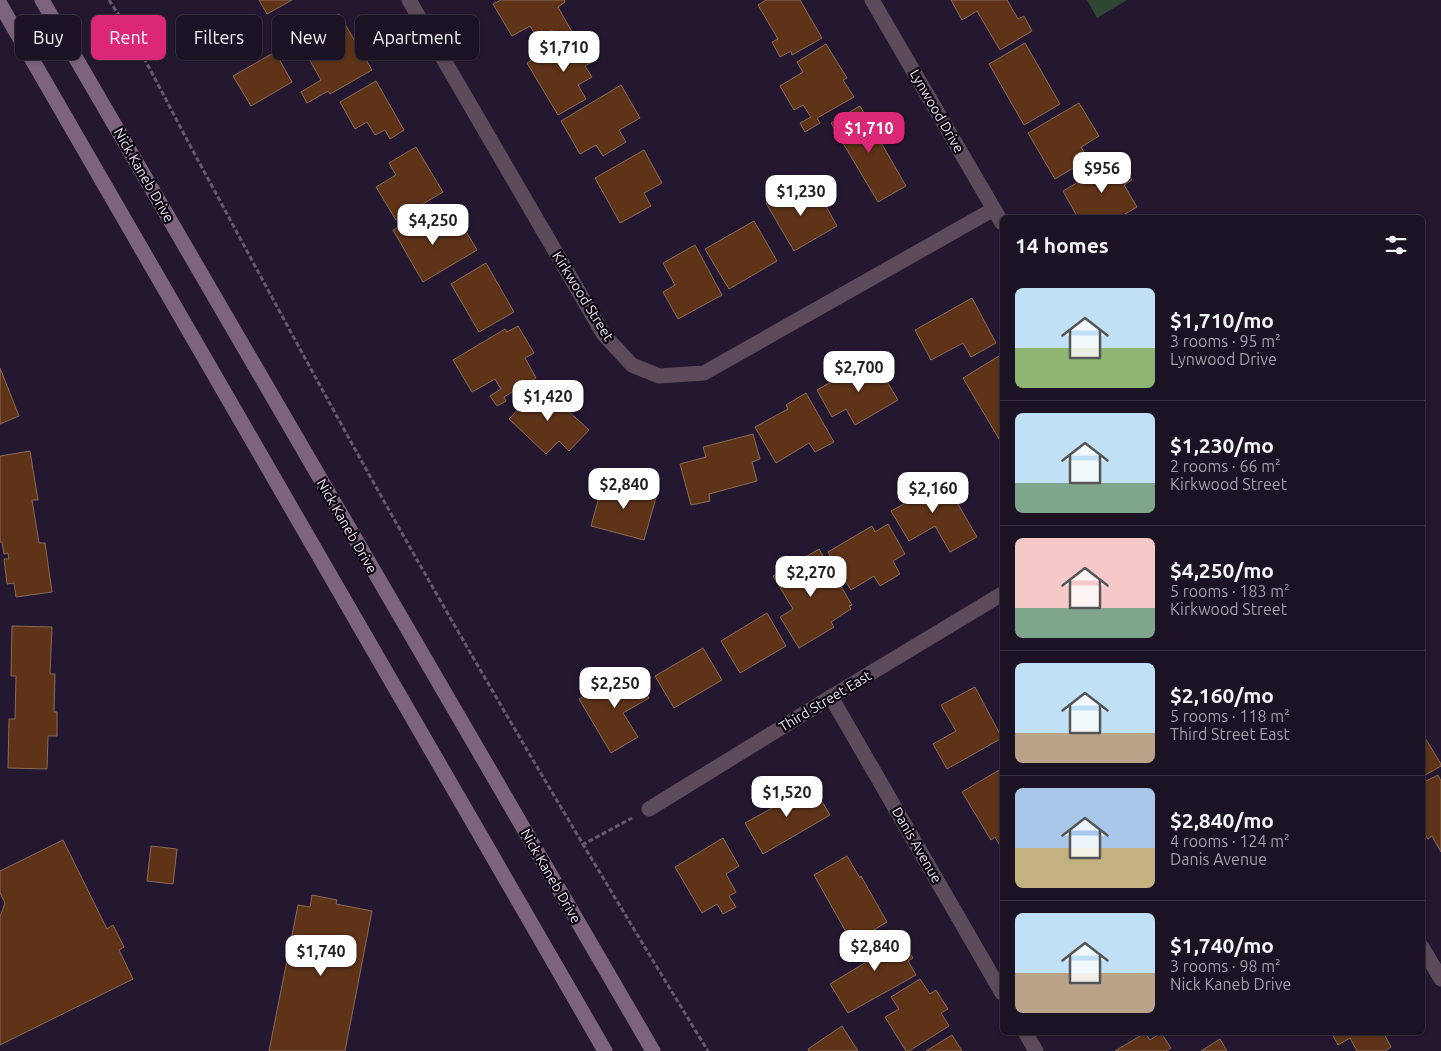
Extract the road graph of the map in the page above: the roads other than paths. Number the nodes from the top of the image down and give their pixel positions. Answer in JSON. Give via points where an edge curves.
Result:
{"nodes":[{"id":1,"x":42,"y":0,"type":"edge"},
{"id":2,"x":410,"y":0,"type":"edge"},
{"id":3,"x":872,"y":0,"type":"edge"},
{"id":4,"x":0,"y":4,"type":"edge"},
{"id":5,"x":994,"y":209,"type":"junction"},
{"id":6,"x":1000,"y":220,"type":"edge"},
{"id":7,"x":1000,"y":595,"type":"edge"},
{"id":8,"x":831,"y":696,"type":"junction"},
{"id":9,"x":649,"y":809,"type":"road end"},
{"id":10,"x":1425,"y":952,"type":"edge"},
{"id":11,"x":1441,"y":979,"type":"edge"},
{"id":12,"x":1000,"y":990,"type":"edge"},
{"id":13,"x":1027,"y":1035,"type":"edge"},
{"id":14,"x":605,"y":1051,"type":"edge"},
{"id":15,"x":652,"y":1051,"type":"edge"},
{"id":16,"x":1036,"y":1051,"type":"edge"}],
"edges":[{"from":1,"to":15,"type":"street","name":"Nick Kaneb Drive"},
{"from":2,"to":5,"type":"street","name":"Kirkwood Street","via":[[604,335],[632,365],[659,376],[704,373]]},
{"from":3,"to":5,"type":"street","name":"Lynwood Drive"},
{"from":4,"to":14,"type":"street"},
{"from":5,"to":6,"type":"street","name":"Lynwood Drive"},
{"from":7,"to":8,"type":"street","name":"Third Street East"},
{"from":8,"to":9,"type":"street","name":"Third Street East"},
{"from":8,"to":12,"type":"street","name":"Danis Avenue"},
{"from":10,"to":11,"type":"street"},
{"from":13,"to":16,"type":"street"}]}
